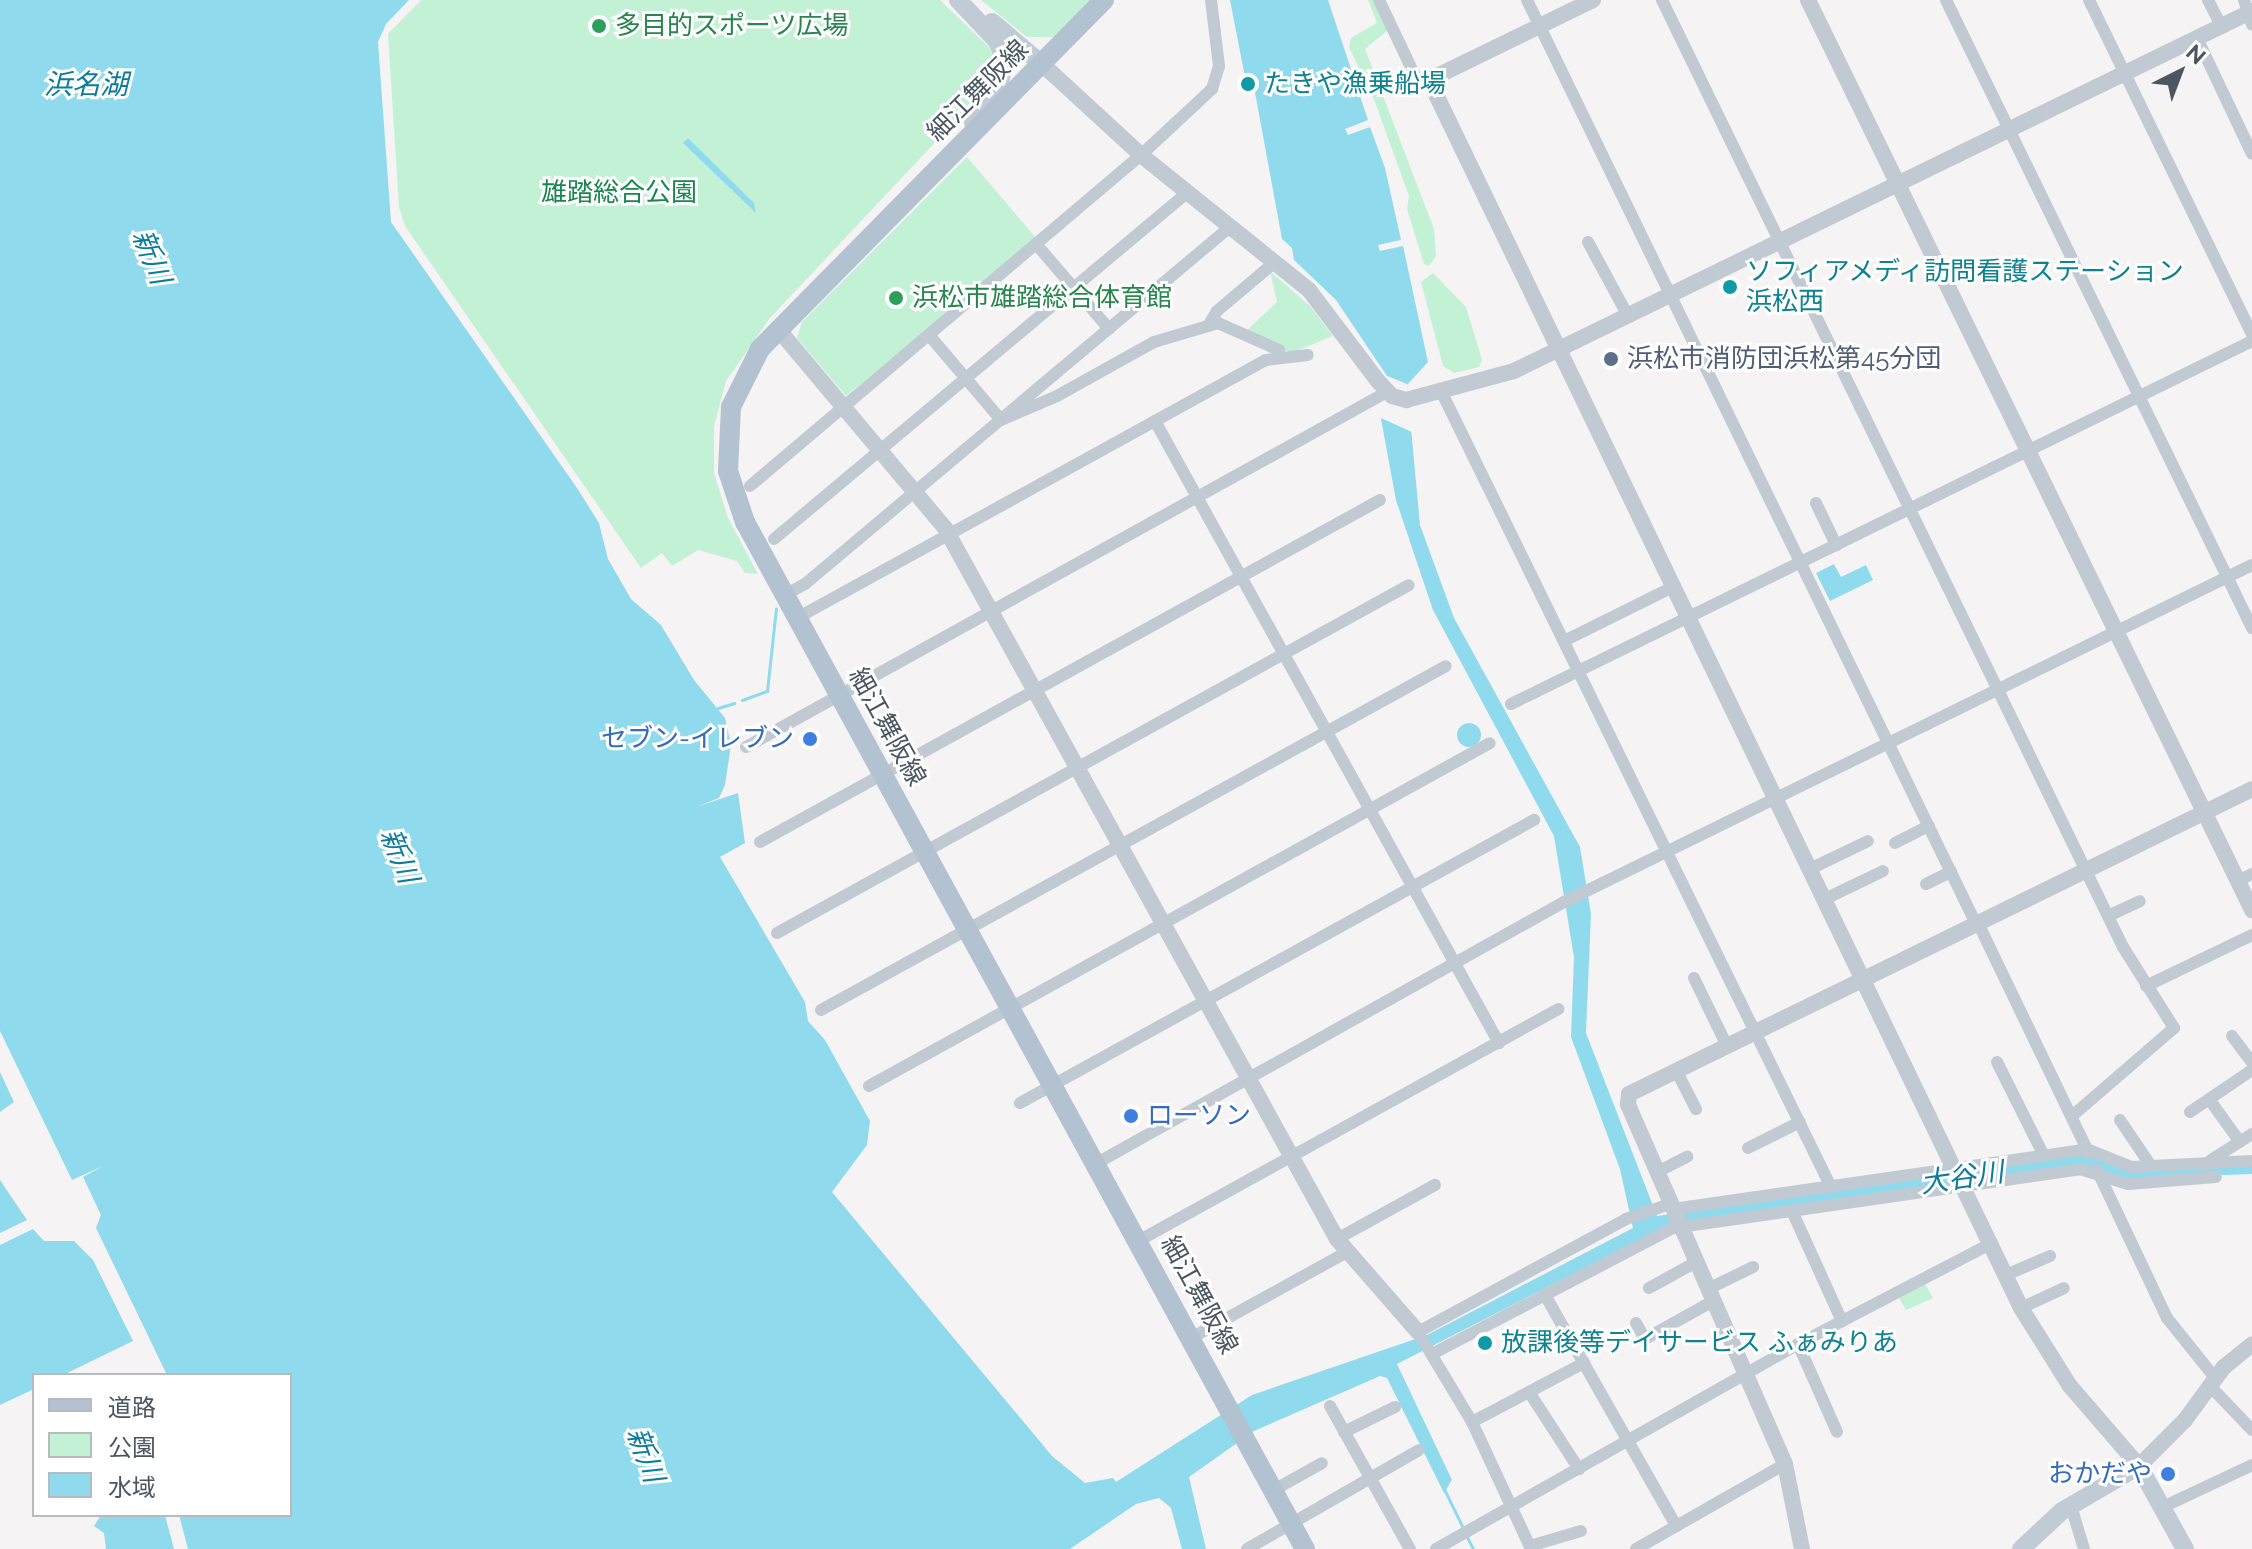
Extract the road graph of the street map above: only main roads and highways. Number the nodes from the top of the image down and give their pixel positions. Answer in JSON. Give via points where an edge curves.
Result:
{"nodes":[{"id":1,"x":958,"y":0,"type":"edge"},
{"id":2,"x":966,"y":0,"type":"edge"},
{"id":3,"x":1104,"y":0,"type":"edge"},
{"id":4,"x":1042,"y":64,"type":"junction"},
{"id":5,"x":937,"y":168,"type":"junction"},
{"id":6,"x":1305,"y":1549,"type":"edge"},
{"id":7,"x":2021,"y":1549,"type":"edge"},
{"id":8,"x":2185,"y":1549,"type":"edge"}],
"edges":[{"from":1,"to":5,"type":"main road","via":[[997,41],[1005,70],[998,91]]},
{"from":2,"to":4,"type":"main road"},
{"from":3,"to":4,"type":"main road","name":"細江舞阪線"},
{"from":4,"to":5,"type":"main road","name":"細江舞阪線"},
{"from":5,"to":6,"type":"main road","name":"細江舞阪線","via":[[778,329],[738,386],[726,449],[736,503]]},
{"from":7,"to":8,"type":"main road","via":[[2071,1506],[2139,1466]]}]}
